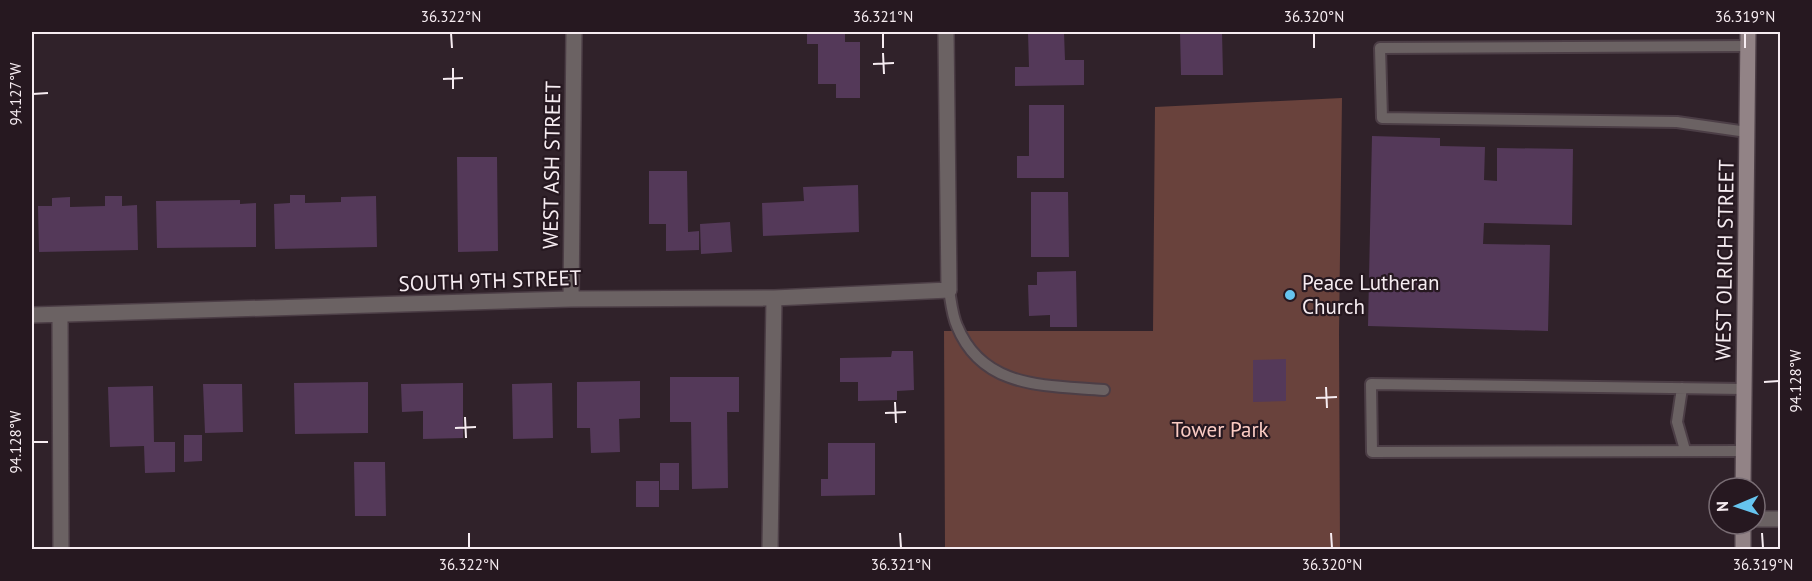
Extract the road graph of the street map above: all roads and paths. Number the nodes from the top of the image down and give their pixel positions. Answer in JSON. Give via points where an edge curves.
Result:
{"nodes":[{"id":1,"x":574,"y":32,"type":"edge"},
{"id":2,"x":946,"y":32,"type":"edge"},
{"id":3,"x":1748,"y":39,"type":"edge"},
{"id":4,"x":1747,"y":132,"type":"junction"},
{"id":5,"x":949,"y":290,"type":"junction"},
{"id":6,"x":774,"y":298,"type":"junction"},
{"id":7,"x":571,"y":299,"type":"junction"},
{"id":8,"x":32,"y":315,"type":"edge"},
{"id":9,"x":60,"y":315,"type":"junction"},
{"id":10,"x":1682,"y":388,"type":"junction"},
{"id":11,"x":1744,"y":389,"type":"junction"},
{"id":12,"x":1104,"y":390,"type":"dead end"},
{"id":13,"x":1684,"y":450,"type":"junction"},
{"id":14,"x":1744,"y":451,"type":"junction"},
{"id":15,"x":1743,"y":476,"type":"edge"},
{"id":16,"x":61,"y":549,"type":"edge"},
{"id":17,"x":770,"y":549,"type":"edge"}],
"edges":[{"from":1,"to":7,"type":"street","name":"WEST ASH STREET"},
{"from":2,"to":5,"type":"street"},
{"from":3,"to":4,"type":"street","name":"WEST OLRICH STREET"},
{"from":3,"to":4,"type":"lane","via":[[1380,48],[1382,118],[1677,122]]},
{"from":4,"to":11,"type":"street","name":"WEST OLRICH STREET"},
{"from":5,"to":6,"type":"street","name":"SOUTH 9TH STREET"},
{"from":5,"to":12,"type":"lane","via":[[956,325],[968,347],[987,367],[1031,384]]},
{"from":6,"to":7,"type":"street","name":"SOUTH 9TH STREET"},
{"from":6,"to":17,"type":"street"},
{"from":7,"to":9,"type":"street","name":"SOUTH 9TH STREET"},
{"from":8,"to":9,"type":"street","name":"SOUTH 9TH STREET"},
{"from":9,"to":16,"type":"street"},
{"from":10,"to":11,"type":"lane"},
{"from":10,"to":13,"type":"lane","via":[[1677,422]]},
{"from":10,"to":13,"type":"lane","via":[[1371,384],[1372,452]]},
{"from":11,"to":14,"type":"street","name":"WEST OLRICH STREET"},
{"from":13,"to":14,"type":"lane"},
{"from":14,"to":15,"type":"street","name":"WEST OLRICH STREET"}]}
